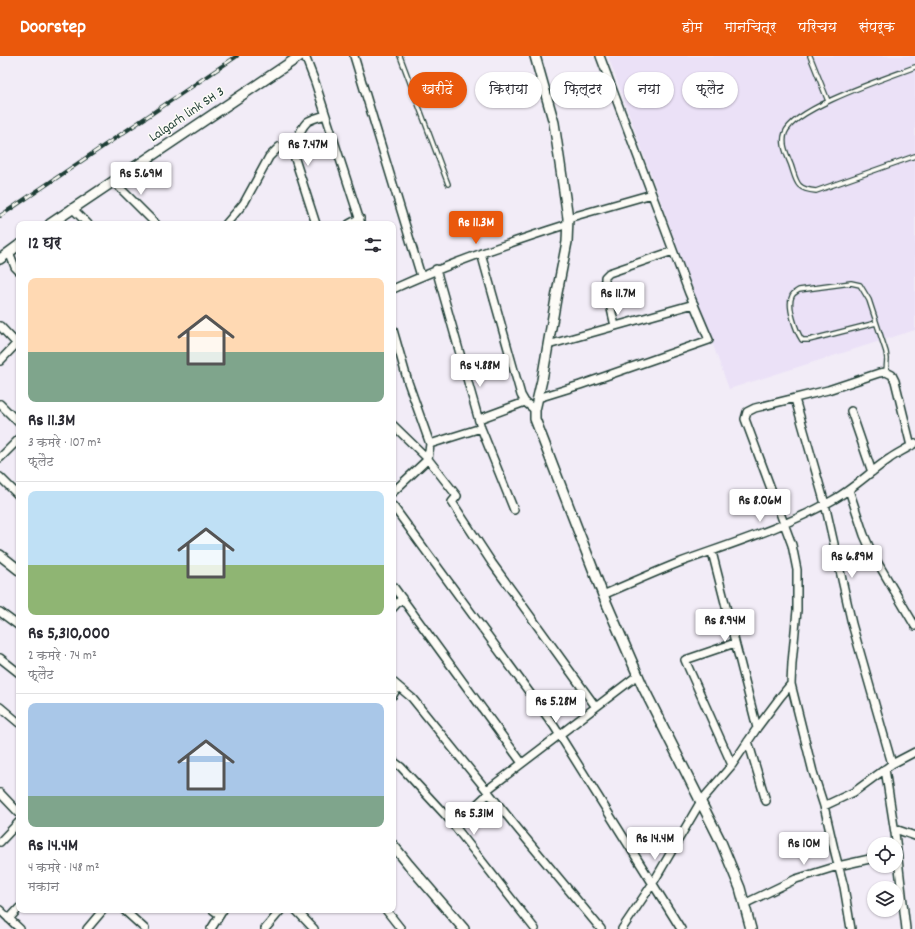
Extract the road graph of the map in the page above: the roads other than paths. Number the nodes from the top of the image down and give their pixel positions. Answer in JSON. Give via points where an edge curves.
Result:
{"nodes":[{"id":1,"x":300,"y":56,"type":"edge"},
{"id":2,"x":305,"y":56,"type":"edge"},
{"id":3,"x":354,"y":56,"type":"edge"},
{"id":4,"x":400,"y":56,"type":"edge"},
{"id":5,"x":535,"y":56,"type":"edge"},
{"id":6,"x":600,"y":56,"type":"edge"},
{"id":7,"x":810,"y":56,"type":"edge"},
{"id":8,"x":915,"y":67,"type":"edge"},
{"id":9,"x":828,"y":101,"type":"junction"},
{"id":10,"x":325,"y":115,"type":"junction"},
{"id":11,"x":279,"y":147,"type":"dead end"},
{"id":12,"x":915,"y":156,"type":"edge"},
{"id":13,"x":113,"y":181,"type":"junction"},
{"id":14,"x":448,"y":184,"type":"dead end"},
{"id":15,"x":652,"y":194,"type":"junction"},
{"id":16,"x":72,"y":208,"type":"junction"},
{"id":17,"x":54,"y":221,"type":"edge"},
{"id":18,"x":85,"y":221,"type":"edge"},
{"id":19,"x":153,"y":221,"type":"edge"},
{"id":20,"x":229,"y":221,"type":"edge"},
{"id":21,"x":315,"y":221,"type":"edge"},
{"id":22,"x":361,"y":221,"type":"edge"},
{"id":23,"x":568,"y":221,"type":"junction"},
{"id":24,"x":16,"y":247,"type":"edge"},
{"id":25,"x":673,"y":251,"type":"junction"},
{"id":26,"x":9,"y":252,"type":"junction"},
{"id":27,"x":481,"y":253,"type":"junction"},
{"id":28,"x":0,"y":258,"type":"edge"},
{"id":29,"x":16,"y":268,"type":"edge"},
{"id":30,"x":436,"y":269,"type":"junction"},
{"id":31,"x":421,"y":276,"type":"junction"},
{"id":32,"x":396,"y":288,"type":"edge"},
{"id":33,"x":694,"y":304,"type":"junction"},
{"id":34,"x":876,"y":323,"type":"junction"},
{"id":35,"x":0,"y":326,"type":"edge"},
{"id":36,"x":615,"y":326,"type":"junction"},
{"id":37,"x":396,"y":340,"type":"edge"},
{"id":38,"x":16,"y":342,"type":"edge"},
{"id":39,"x":16,"y":346,"type":"edge"},
{"id":40,"x":548,"y":346,"type":"junction"},
{"id":41,"x":0,"y":361,"type":"edge"},
{"id":42,"x":886,"y":372,"type":"junction"},
{"id":43,"x":538,"y":398,"type":"junction"},
{"id":44,"x":795,"y":399,"type":"junction"},
{"id":45,"x":526,"y":402,"type":"junction"},
{"id":46,"x":0,"y":404,"type":"edge"},
{"id":47,"x":534,"y":410,"type":"junction"},
{"id":48,"x":851,"y":411,"type":"dead end"},
{"id":49,"x":479,"y":419,"type":"junction"},
{"id":50,"x":16,"y":420,"type":"edge"},
{"id":51,"x":481,"y":428,"type":"junction"},
{"id":52,"x":396,"y":429,"type":"edge"},
{"id":53,"x":16,"y":442,"type":"edge"},
{"id":54,"x":430,"y":444,"type":"junction"},
{"id":55,"x":913,"y":444,"type":"edge"},
{"id":56,"x":0,"y":458,"type":"edge"},
{"id":57,"x":428,"y":459,"type":"junction"},
{"id":58,"x":872,"y":472,"type":"junction"},
{"id":59,"x":0,"y":477,"type":"edge"},
{"id":60,"x":396,"y":489,"type":"edge"},
{"id":61,"x":849,"y":490,"type":"junction"},
{"id":62,"x":16,"y":493,"type":"edge"},
{"id":63,"x":825,"y":504,"type":"junction"},
{"id":64,"x":396,"y":510,"type":"edge"},
{"id":65,"x":514,"y":510,"type":"dead end"},
{"id":66,"x":785,"y":524,"type":"junction"},
{"id":67,"x":712,"y":552,"type":"junction"},
{"id":68,"x":0,"y":554,"type":"edge"},
{"id":69,"x":16,"y":567,"type":"edge"},
{"id":70,"x":396,"y":590,"type":"edge"},
{"id":71,"x":603,"y":595,"type":"junction"},
{"id":72,"x":402,"y":598,"type":"junction"},
{"id":73,"x":396,"y":605,"type":"edge"},
{"id":74,"x":0,"y":612,"type":"edge"},
{"id":75,"x":16,"y":624,"type":"edge"},
{"id":76,"x":915,"y":626,"type":"edge"},
{"id":77,"x":735,"y":643,"type":"junction"},
{"id":78,"x":0,"y":658,"type":"edge"},
{"id":79,"x":16,"y":671,"type":"edge"},
{"id":80,"x":638,"y":675,"type":"junction"},
{"id":81,"x":791,"y":684,"type":"junction"},
{"id":82,"x":396,"y":685,"type":"edge"},
{"id":83,"x":0,"y":707,"type":"edge"},
{"id":84,"x":596,"y":707,"type":"junction"},
{"id":85,"x":16,"y":720,"type":"edge"},
{"id":86,"x":756,"y":728,"type":"junction"},
{"id":87,"x":559,"y":734,"type":"junction"},
{"id":88,"x":748,"y":741,"type":"junction"},
{"id":89,"x":915,"y":752,"type":"edge"},
{"id":90,"x":396,"y":763,"type":"edge"},
{"id":91,"x":522,"y":763,"type":"junction"},
{"id":92,"x":732,"y":764,"type":"junction"},
{"id":93,"x":892,"y":764,"type":"junction"},
{"id":94,"x":885,"y":769,"type":"junction"},
{"id":95,"x":488,"y":792,"type":"junction"},
{"id":96,"x":0,"y":793,"type":"edge"},
{"id":97,"x":701,"y":801,"type":"junction"},
{"id":98,"x":766,"y":801,"type":"dead end"},
{"id":99,"x":824,"y":806,"type":"junction"},
{"id":100,"x":16,"y":810,"type":"edge"},
{"id":101,"x":16,"y":825,"type":"edge"},
{"id":102,"x":454,"y":826,"type":"junction"},
{"id":103,"x":895,"y":829,"type":"junction"},
{"id":104,"x":915,"y":836,"type":"edge"},
{"id":105,"x":896,"y":837,"type":"edge"},
{"id":106,"x":0,"y":842,"type":"edge"},
{"id":107,"x":396,"y":849,"type":"edge"},
{"id":108,"x":867,"y":860,"type":"edge"},
{"id":109,"x":838,"y":866,"type":"junction"},
{"id":110,"x":899,"y":873,"type":"edge"},
{"id":111,"x":653,"y":883,"type":"junction"},
{"id":112,"x":744,"y":904,"type":"junction"},
{"id":113,"x":0,"y":910,"type":"edge"},
{"id":114,"x":16,"y":911,"type":"edge"},
{"id":115,"x":100,"y":913,"type":"edge"},
{"id":116,"x":127,"y":913,"type":"edge"},
{"id":117,"x":221,"y":913,"type":"edge"},
{"id":118,"x":278,"y":913,"type":"edge"},
{"id":119,"x":299,"y":913,"type":"edge"},
{"id":120,"x":388,"y":913,"type":"edge"},
{"id":121,"x":9,"y":919,"type":"junction"},
{"id":122,"x":20,"y":929,"type":"edge"},
{"id":123,"x":86,"y":929,"type":"edge"},
{"id":124,"x":145,"y":929,"type":"edge"},
{"id":125,"x":211,"y":929,"type":"edge"},
{"id":126,"x":265,"y":929,"type":"edge"},
{"id":127,"x":314,"y":929,"type":"edge"},
{"id":128,"x":401,"y":929,"type":"edge"},
{"id":129,"x":464,"y":929,"type":"edge"},
{"id":130,"x":535,"y":929,"type":"edge"},
{"id":131,"x":601,"y":929,"type":"edge"},
{"id":132,"x":622,"y":929,"type":"edge"},
{"id":133,"x":681,"y":929,"type":"edge"},
{"id":134,"x":751,"y":929,"type":"edge"},
{"id":135,"x":851,"y":929,"type":"edge"},
{"id":136,"x":906,"y":929,"type":"edge"}],
"edges":[{"from":1,"to":13,"type":"street","name":"Lalgarh link SH 3"},
{"from":2,"to":10,"type":"street"},
{"from":3,"to":31,"type":"street"},
{"from":4,"to":14,"type":"lane"},
{"from":5,"to":23,"type":"street","via":[[554,123]]},
{"from":6,"to":15,"type":"street"},
{"from":7,"to":9,"type":"lane"},
{"from":8,"to":9,"type":"lane"},
{"from":9,"to":12,"type":"lane","via":[[789,126],[785,133],[783,144],[797,183],[804,190],[816,192]]},
{"from":10,"to":21,"type":"street","via":[[308,121],[295,151],[295,159]]},
{"from":10,"to":22,"type":"street"},
{"from":11,"to":20,"type":"street","via":[[269,157],[244,203]]},
{"from":13,"to":16,"type":"street","name":"Lalgarh link SH 3"},
{"from":13,"to":19,"type":"street"},
{"from":15,"to":23,"type":"street"},
{"from":15,"to":25,"type":"street"},
{"from":16,"to":17,"type":"street","name":"Lalgarh link SH 3"},
{"from":16,"to":18,"type":"street"},
{"from":23,"to":27,"type":"street"},
{"from":23,"to":40,"type":"street","via":[[567,242]]},
{"from":24,"to":26,"type":"street"},
{"from":25,"to":33,"type":"street"},
{"from":25,"to":36,"type":"street","via":[[609,273],[605,277]]},
{"from":26,"to":28,"type":"street"},
{"from":26,"to":29,"type":"street"},
{"from":27,"to":30,"type":"street"},
{"from":27,"to":45,"type":"street","via":[[521,395]]},
{"from":30,"to":31,"type":"street"},
{"from":30,"to":49,"type":"street"},
{"from":31,"to":32,"type":"street"},
{"from":33,"to":36,"type":"street"},
{"from":33,"to":43,"type":"street","via":[[709,340]]},
{"from":34,"to":34,"type":"lane","via":[[802,340],[797,332],[790,303],[792,295],[799,290],[851,283],[860,285],[869,300]]},
{"from":34,"to":42,"type":"lane","via":[[886,352]]},
{"from":35,"to":38,"type":"street"},
{"from":36,"to":40,"type":"street"},
{"from":37,"to":54,"type":"street"},
{"from":39,"to":41,"type":"street"},
{"from":40,"to":43,"type":"street"},
{"from":42,"to":44,"type":"street","via":[[878,372]]},
{"from":42,"to":55,"type":"street","via":[[892,375],[895,381]]},
{"from":43,"to":47,"type":"street"},
{"from":44,"to":63,"type":"street"},
{"from":44,"to":66,"type":"street","via":[[755,408],[747,412],[744,419]]},
{"from":45,"to":47,"type":"street"},
{"from":45,"to":49,"type":"street"},
{"from":46,"to":50,"type":"street"},
{"from":47,"to":71,"type":"street"},
{"from":48,"to":58,"type":"street"},
{"from":49,"to":51,"type":"street"},
{"from":51,"to":54,"type":"street"},
{"from":51,"to":65,"type":"street"},
{"from":52,"to":57,"type":"street"},
{"from":53,"to":56,"type":"street"},
{"from":54,"to":57,"type":"street"},
{"from":55,"to":58,"type":"street"},
{"from":57,"to":60,"type":"street"},
{"from":57,"to":84,"type":"street","via":[[457,496],[452,502],[492,563]]},
{"from":58,"to":61,"type":"street"},
{"from":59,"to":62,"type":"street"},
{"from":61,"to":63,"type":"street"},
{"from":61,"to":76,"type":"street","via":[[872,553]]},
{"from":63,"to":66,"type":"street"},
{"from":63,"to":93,"type":"street","via":[[852,624]]},
{"from":64,"to":87,"type":"street"},
{"from":66,"to":67,"type":"street"},
{"from":66,"to":81,"type":"street","via":[[797,570],[797,610]]},
{"from":67,"to":71,"type":"street"},
{"from":67,"to":77,"type":"street"},
{"from":68,"to":69,"type":"street"},
{"from":70,"to":72,"type":"street"},
{"from":71,"to":80,"type":"street"},
{"from":72,"to":73,"type":"street"},
{"from":72,"to":91,"type":"street"},
{"from":74,"to":75,"type":"street"},
{"from":77,"to":86,"type":"street"},
{"from":77,"to":92,"type":"street","via":[[685,660]]},
{"from":78,"to":79,"type":"street"},
{"from":80,"to":84,"type":"street"},
{"from":80,"to":97,"type":"street"},
{"from":81,"to":86,"type":"street"},
{"from":81,"to":99,"type":"street"},
{"from":82,"to":95,"type":"street","via":[[412,698]]},
{"from":83,"to":85,"type":"street"},
{"from":84,"to":87,"type":"street"},
{"from":86,"to":88,"type":"street"},
{"from":87,"to":91,"type":"street"},
{"from":87,"to":111,"type":"street"},
{"from":88,"to":92,"type":"street"},
{"from":88,"to":98,"type":"street"},
{"from":89,"to":93,"type":"street"},
{"from":90,"to":102,"type":"street"},
{"from":91,"to":95,"type":"street"},
{"from":92,"to":97,"type":"street"},
{"from":93,"to":94,"type":"street"},
{"from":94,"to":99,"type":"street","via":[[854,792]]},
{"from":94,"to":103,"type":"street"},
{"from":95,"to":102,"type":"street"},
{"from":95,"to":131,"type":"street"},
{"from":96,"to":100,"type":"street"},
{"from":97,"to":111,"type":"street"},
{"from":97,"to":112,"type":"street","via":[[724,849]]},
{"from":99,"to":109,"type":"street"},
{"from":101,"to":106,"type":"street"},
{"from":102,"to":130,"type":"street"},
{"from":103,"to":104,"type":"street"},
{"from":103,"to":105,"type":"street"},
{"from":107,"to":129,"type":"street"},
{"from":108,"to":109,"type":"street"},
{"from":109,"to":112,"type":"street","via":[[796,879]]},
{"from":109,"to":135,"type":"street"},
{"from":110,"to":136,"type":"street"},
{"from":111,"to":132,"type":"street"},
{"from":111,"to":133,"type":"street"},
{"from":112,"to":134,"type":"street"},
{"from":113,"to":121,"type":"street"},
{"from":114,"to":121,"type":"street"},
{"from":115,"to":123,"type":"street"},
{"from":116,"to":124,"type":"street"},
{"from":117,"to":125,"type":"street"},
{"from":118,"to":126,"type":"street"},
{"from":119,"to":127,"type":"street"},
{"from":120,"to":128,"type":"street"},
{"from":121,"to":122,"type":"street"}]}
